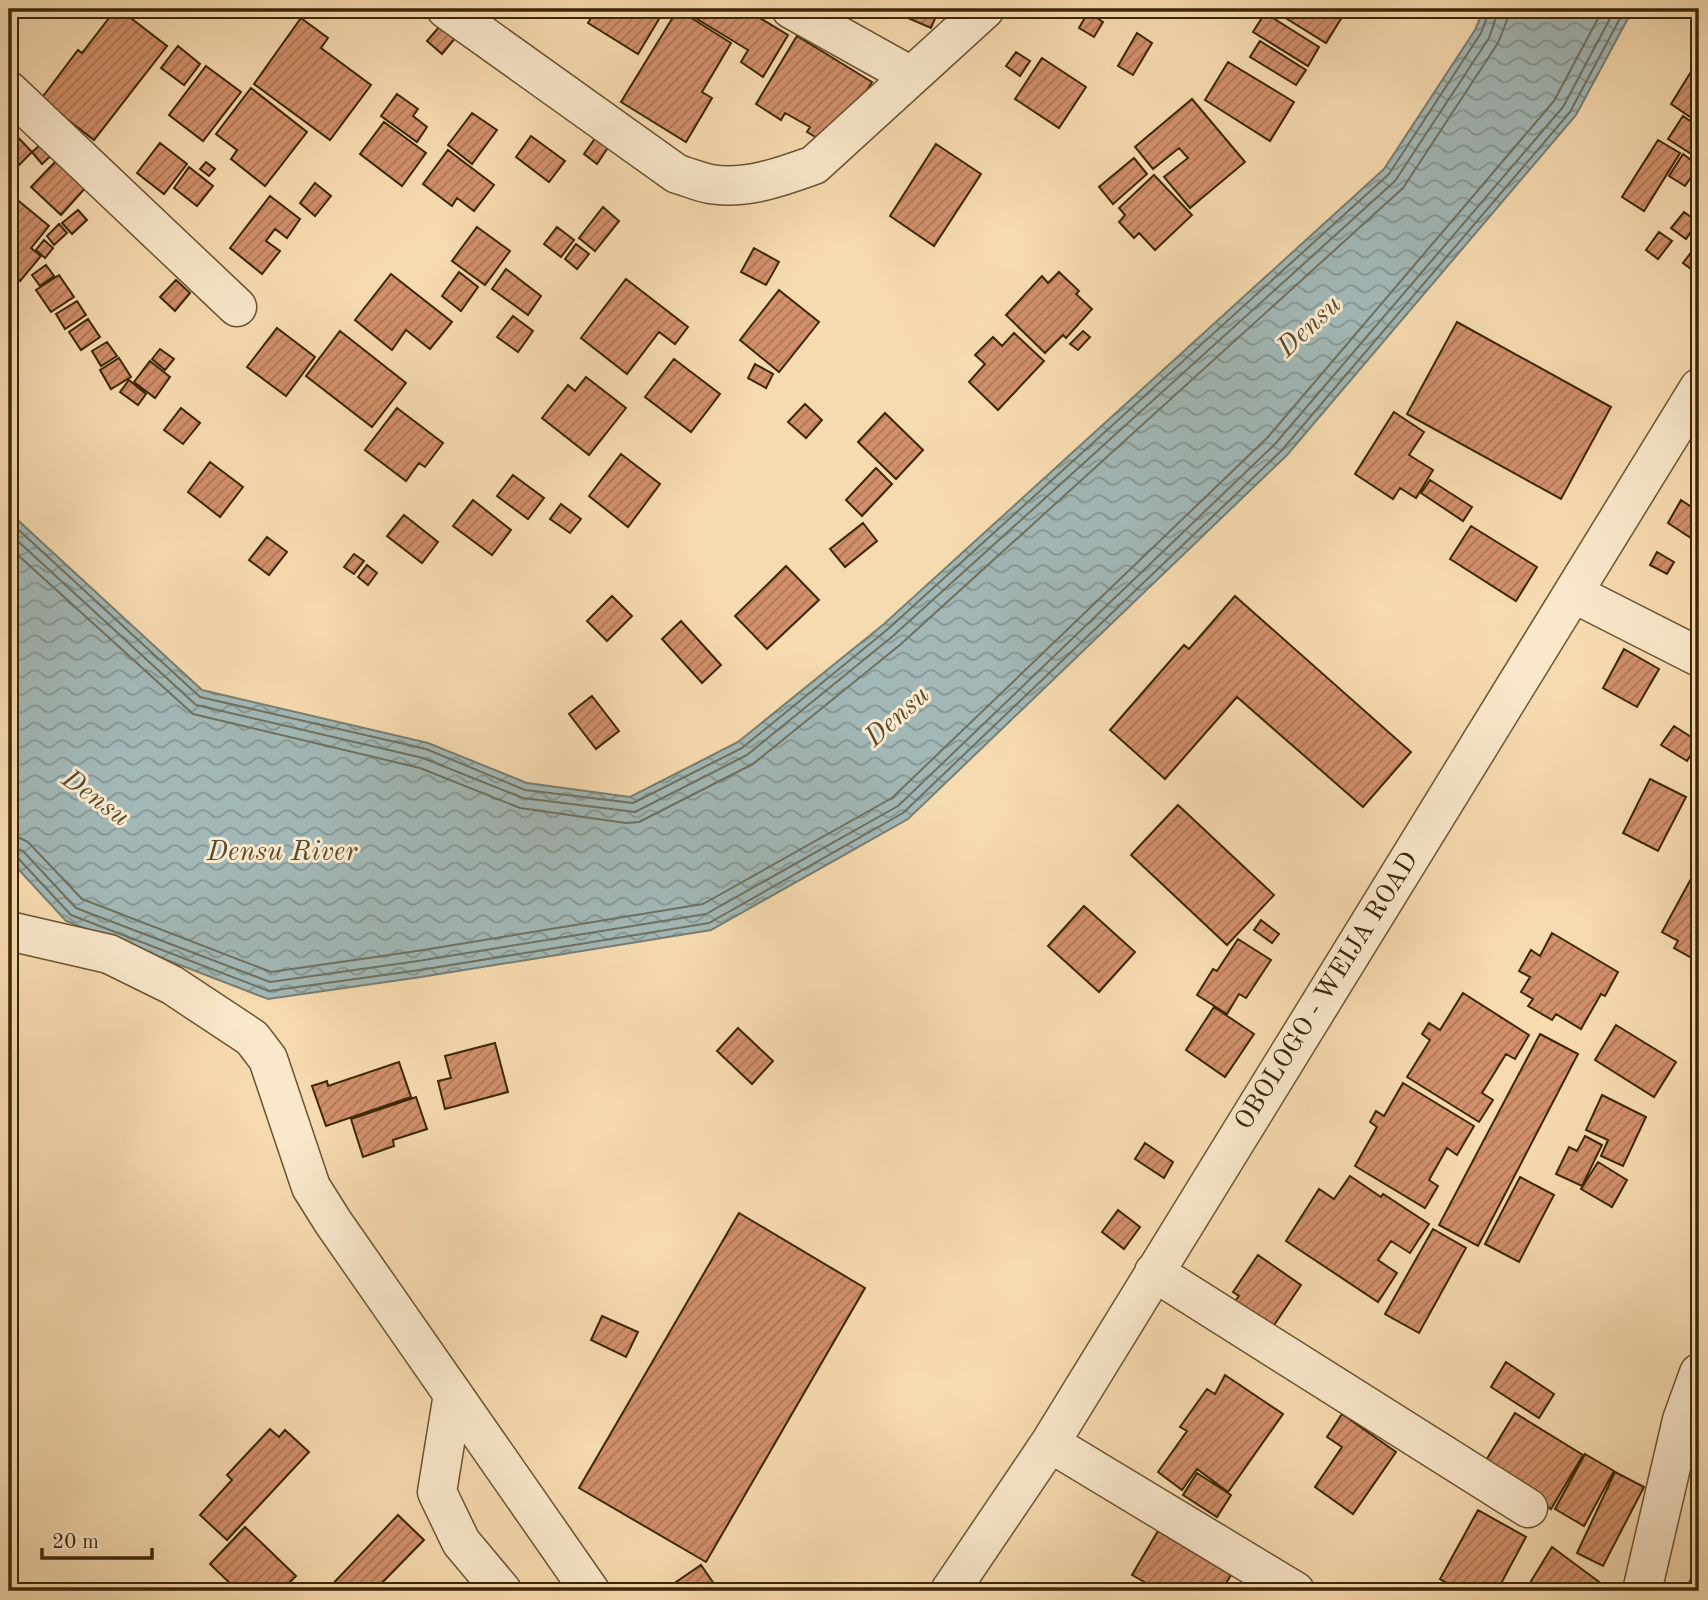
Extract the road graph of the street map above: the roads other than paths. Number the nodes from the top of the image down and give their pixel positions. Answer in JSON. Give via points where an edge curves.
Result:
{"nodes":[{"id":1,"x":446,"y":9,"type":"edge"},
{"id":2,"x":791,"y":9,"type":"edge"},
{"id":3,"x":985,"y":9,"type":"edge"},
{"id":4,"x":911,"y":76,"type":"junction"},
{"id":5,"x":9,"y":91,"type":"edge"},
{"id":6,"x":237,"y":307,"type":"dead end"},
{"id":7,"x":1699,"y":387,"type":"edge"},
{"id":8,"x":1573,"y":593,"type":"junction"},
{"id":9,"x":1699,"y":657,"type":"edge"},
{"id":10,"x":9,"y":931,"type":"edge"},
{"id":11,"x":1154,"y":1272,"type":"junction"},
{"id":12,"x":1699,"y":1373,"type":"edge"},
{"id":13,"x":453,"y":1394,"type":"junction"},
{"id":14,"x":1049,"y":1443,"type":"junction"},
{"id":15,"x":1528,"y":1508,"type":"dead end"},
{"id":16,"x":502,"y":1591,"type":"edge"},
{"id":17,"x":590,"y":1591,"type":"edge"},
{"id":18,"x":950,"y":1591,"type":"edge"},
{"id":19,"x":1295,"y":1591,"type":"edge"},
{"id":20,"x":1642,"y":1591,"type":"edge"}],
"edges":[{"from":1,"to":4,"type":"street","via":[[677,174],[712,184],[748,184],[814,165]]},
{"from":2,"to":4,"type":"street"},
{"from":3,"to":4,"type":"street"},
{"from":5,"to":6,"type":"street"},
{"from":7,"to":8,"type":"street","name":"OBOLOGO - WEIJA ROAD"},
{"from":8,"to":9,"type":"street"},
{"from":8,"to":11,"type":"street","name":"OBOLOGO - WEIJA ROAD"},
{"from":10,"to":13,"type":"street","via":[[109,954],[172,985],[252,1038],[268,1059],[312,1187]]},
{"from":11,"to":14,"type":"street","name":"OBOLOGO - WEIJA ROAD"},
{"from":11,"to":15,"type":"street"},
{"from":12,"to":20,"type":"street","via":[[1682,1420]]},
{"from":13,"to":16,"type":"street","via":[[437,1492],[461,1542]]},
{"from":13,"to":17,"type":"street"},
{"from":14,"to":18,"type":"street","name":"OBOLOGO - WEIJA ROAD"},
{"from":14,"to":19,"type":"street"}]}
